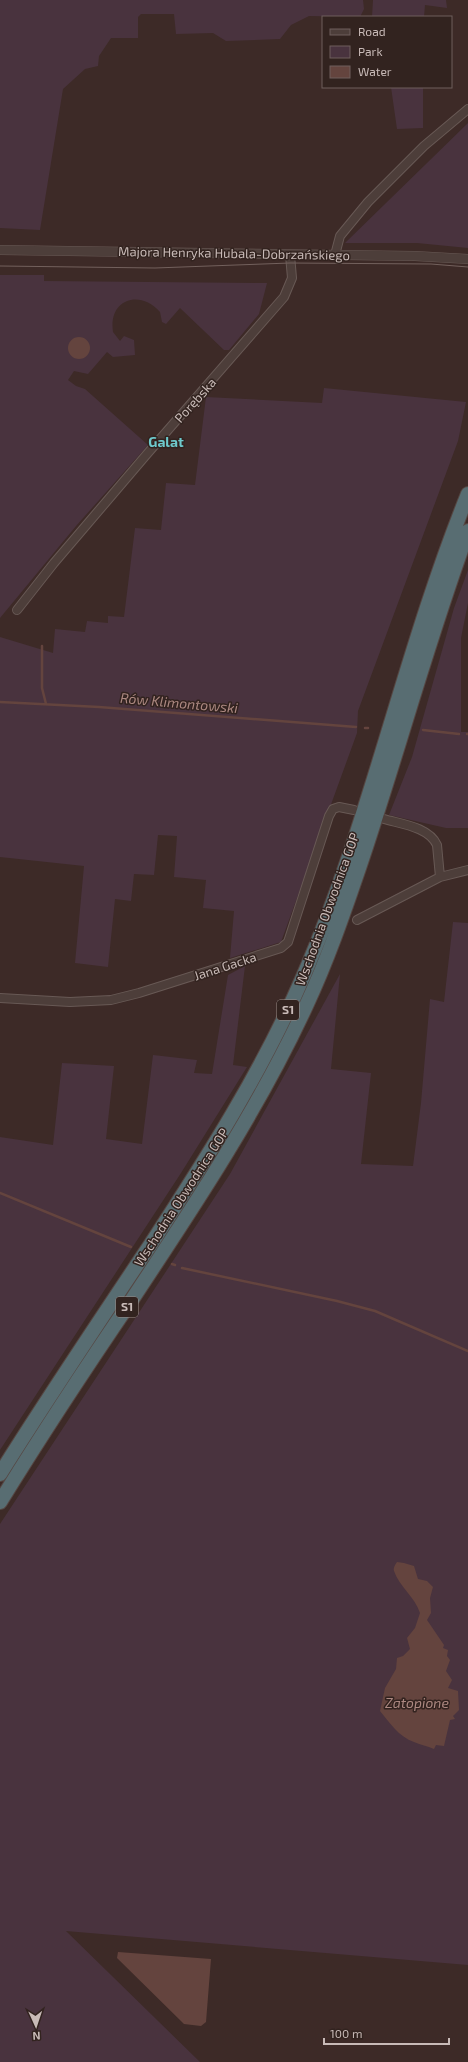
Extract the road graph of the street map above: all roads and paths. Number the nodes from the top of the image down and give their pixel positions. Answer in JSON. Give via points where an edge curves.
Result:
{"nodes":[{"id":1,"x":468,"y":109,"type":"edge"},
{"id":2,"x":0,"y":250,"type":"edge"},
{"id":3,"x":290,"y":254,"type":"junction"},
{"id":4,"x":335,"y":254,"type":"junction"},
{"id":5,"x":468,"y":258,"type":"edge"},
{"id":6,"x":468,"y":494,"type":"edge"},
{"id":7,"x":468,"y":531,"type":"edge"},
{"id":8,"x":17,"y":610,"type":"dead end"},
{"id":9,"x":354,"y":810,"type":"dead end"},
{"id":10,"x":384,"y":820,"type":"dead end"},
{"id":11,"x":468,"y":870,"type":"edge"},
{"id":12,"x":440,"y":877,"type":"junction"},
{"id":13,"x":357,"y":920,"type":"dead end"},
{"id":14,"x":0,"y":998,"type":"edge"},
{"id":15,"x":0,"y":1474,"type":"edge"},
{"id":16,"x":0,"y":1502,"type":"edge"}],
"edges":[{"from":1,"to":4,"type":"street","via":[[424,146],[368,202],[340,236]]},
{"from":2,"to":3,"type":"street","name":"Majora Henryka Hubala-Dobrzańskiego"},
{"from":3,"to":4,"type":"street","name":"Majora Henryka Hubala-Dobrzańskiego"},
{"from":3,"to":8,"type":"street","name":"Porębska","via":[[292,278],[284,297],[54,563]]},
{"from":4,"to":5,"type":"street","name":"Majora Henryka Hubala-Dobrzańskiego"},
{"from":6,"to":15,"type":"highway","name":"Wschodnia Obwodnica GOP","number":"S1","via":[[430,595],[338,888],[304,977],[272,1046],[205,1161]]},
{"from":7,"to":16,"type":"highway","name":"Wschodnia Obwodnica GOP","number":"S1","via":[[434,628],[337,932],[274,1073],[238,1136]]},
{"from":9,"to":14,"type":"street","name":"Jana Gacka","via":[[339,807],[333,809],[329,816],[288,942],[281,948],[111,1000],[70,1002]]},
{"from":10,"to":12,"type":"street","via":[[417,829],[435,840]]},
{"from":11,"to":12,"type":"street"},
{"from":12,"to":13,"type":"street"}]}
